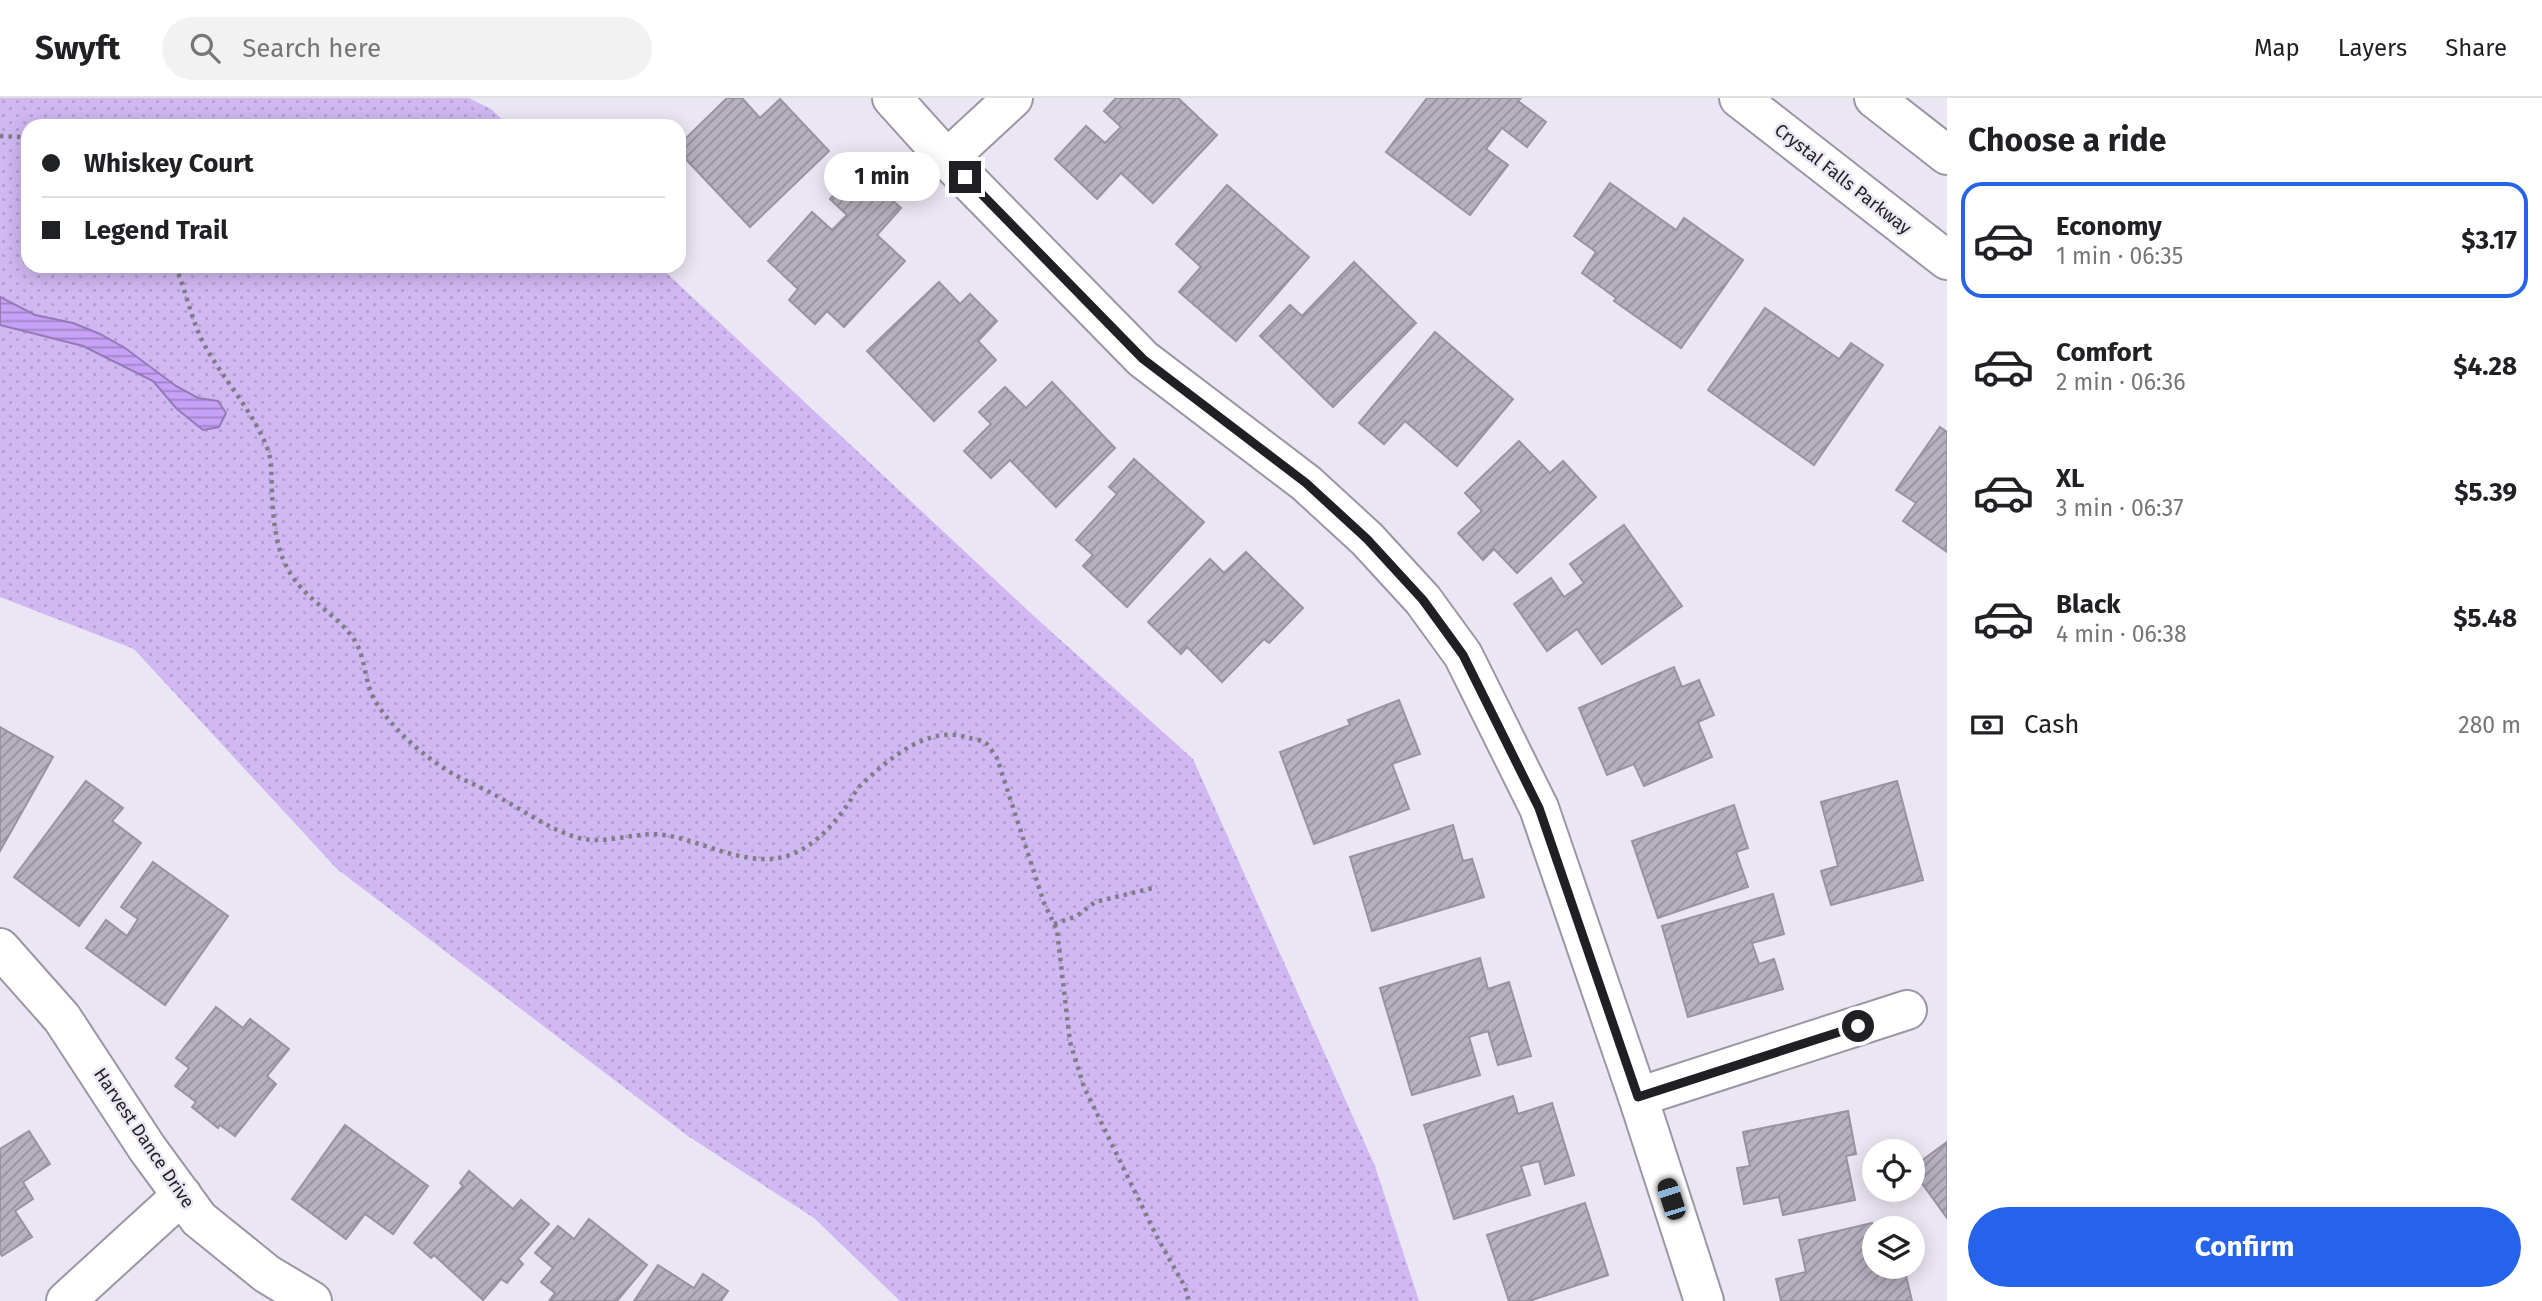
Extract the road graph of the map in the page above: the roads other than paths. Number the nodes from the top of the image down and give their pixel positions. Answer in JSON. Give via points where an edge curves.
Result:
{"nodes":[{"id":1,"x":892,"y":98,"type":"edge"},
{"id":2,"x":1013,"y":98,"type":"edge"},
{"id":3,"x":1739,"y":98,"type":"edge"},
{"id":4,"x":1874,"y":98,"type":"edge"},
{"id":5,"x":1947,"y":155,"type":"edge"},
{"id":6,"x":947,"y":159,"type":"junction"},
{"id":7,"x":1947,"y":260,"type":"edge"},
{"id":8,"x":0,"y":948,"type":"edge"},
{"id":9,"x":1906,"y":1010,"type":"dead end"},
{"id":10,"x":1638,"y":1097,"type":"junction"},
{"id":11,"x":182,"y":1195,"type":"junction"},
{"id":12,"x":66,"y":1301,"type":"edge"},
{"id":13,"x":312,"y":1301,"type":"edge"},
{"id":14,"x":1704,"y":1301,"type":"edge"}],
"edges":[{"from":1,"to":6,"type":"street"},
{"from":2,"to":6,"type":"street"},
{"from":3,"to":7,"type":"street","name":"Crystal Falls Parkway"},
{"from":4,"to":5,"type":"street"},
{"from":6,"to":10,"type":"street","via":[[1143,359],[1306,483],[1367,539],[1423,600],[1463,655],[1539,808]]},
{"from":8,"to":11,"type":"street","name":"Harvest Dance Drive","via":[[62,1018]]},
{"from":9,"to":10,"type":"street"},
{"from":10,"to":14,"type":"street"},
{"from":11,"to":12,"type":"street"},
{"from":11,"to":13,"type":"street","name":"Harvest Dance Drive","via":[[199,1219],[267,1274]]}]}
